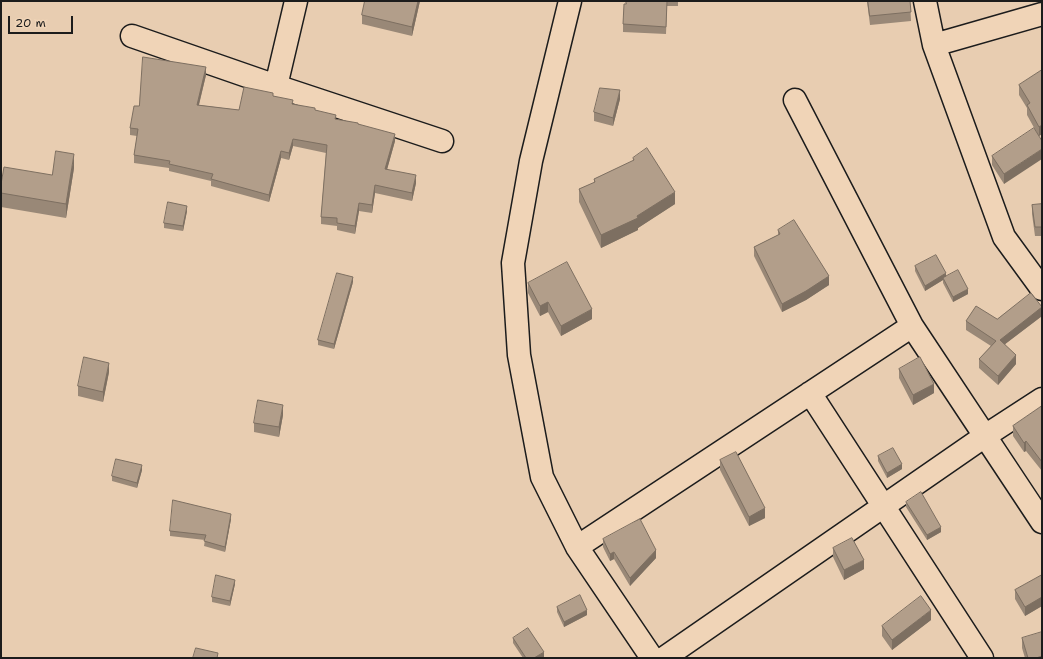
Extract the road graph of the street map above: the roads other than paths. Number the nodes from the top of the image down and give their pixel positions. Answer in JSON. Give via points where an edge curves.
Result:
{"nodes":[{"id":1,"x":296,"y":1,"type":"edge"},
{"id":2,"x":570,"y":1,"type":"edge"},
{"id":3,"x":925,"y":1,"type":"edge"},
{"id":4,"x":1042,"y":14,"type":"edge"},
{"id":5,"x":132,"y":36,"type":"dead end"},
{"id":6,"x":934,"y":44,"type":"junction"},
{"id":7,"x":276,"y":86,"type":"junction"},
{"id":8,"x":795,"y":100,"type":"dead end"},
{"id":9,"x":442,"y":140,"type":"dead end"},
{"id":10,"x":1042,"y":289,"type":"edge"},
{"id":11,"x":912,"y":326,"type":"junction"},
{"id":12,"x":810,"y":393,"type":"junction"},
{"id":13,"x":1042,"y":399,"type":"edge"},
{"id":14,"x":985,"y":436,"type":"junction"},
{"id":15,"x":883,"y":506,"type":"junction"},
{"id":16,"x":1042,"y":522,"type":"edge"},
{"id":17,"x":577,"y":547,"type":"junction"},
{"id":18,"x":652,"y":658,"type":"edge"},
{"id":19,"x":664,"y":658,"type":"edge"},
{"id":20,"x":982,"y":658,"type":"edge"}],
"edges":[{"from":1,"to":7,"type":"street"},
{"from":2,"to":17,"type":"street","via":[[531,161],[513,263],[519,355],[542,477]]},
{"from":3,"to":6,"type":"street"},
{"from":4,"to":6,"type":"street"},
{"from":5,"to":7,"type":"street"},
{"from":6,"to":10,"type":"street","via":[[1004,237]]},
{"from":7,"to":9,"type":"street"},
{"from":8,"to":11,"type":"street"},
{"from":11,"to":12,"type":"street"},
{"from":11,"to":14,"type":"street"},
{"from":12,"to":15,"type":"street"},
{"from":12,"to":17,"type":"street"},
{"from":13,"to":14,"type":"street"},
{"from":14,"to":15,"type":"street"},
{"from":14,"to":16,"type":"street"},
{"from":15,"to":19,"type":"street"},
{"from":15,"to":20,"type":"street"},
{"from":17,"to":18,"type":"street"}]}
